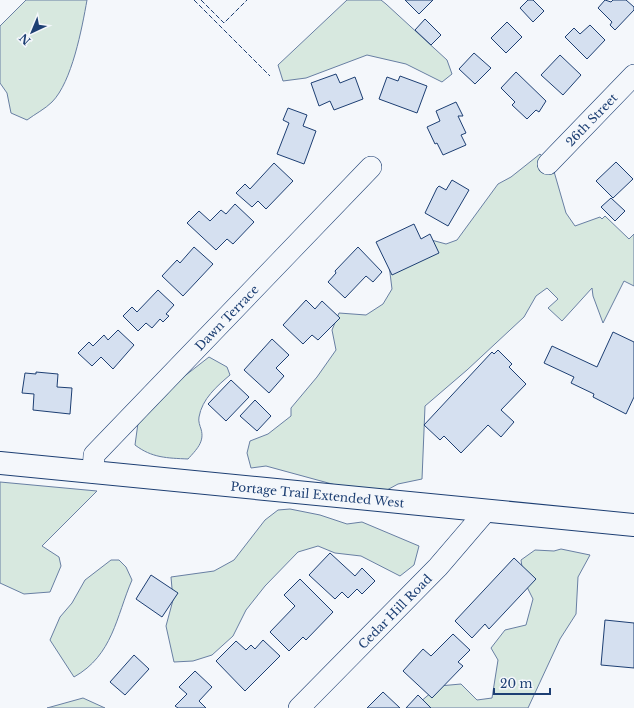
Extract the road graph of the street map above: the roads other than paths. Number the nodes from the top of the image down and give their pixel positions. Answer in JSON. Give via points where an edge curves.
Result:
{"nodes":[{"id":1,"x":634,"y":75,"type":"edge"},
{"id":2,"x":548,"y":164,"type":"dead end"},
{"id":3,"x":371,"y":167,"type":"dead end"},
{"id":4,"x":0,"y":463,"type":"edge"},
{"id":5,"x":93,"y":472,"type":"junction"},
{"id":6,"x":486,"y":511,"type":"junction"},
{"id":7,"x":634,"y":525,"type":"edge"},
{"id":8,"x":299,"y":708,"type":"edge"}],
"edges":[{"from":1,"to":2,"type":"street","name":"26th Street"},
{"from":3,"to":5,"type":"street","name":"Dawn Terrace","via":[[94,455]]},
{"from":4,"to":5,"type":"main road","name":"Portage Trail Extended West"},
{"from":5,"to":6,"type":"main road","name":"Portage Trail Extended West"},
{"from":6,"to":7,"type":"main road","name":"Portage Trail Extended West"},
{"from":6,"to":8,"type":"street","name":"Cedar Hill Road","via":[[438,567]]}]}
